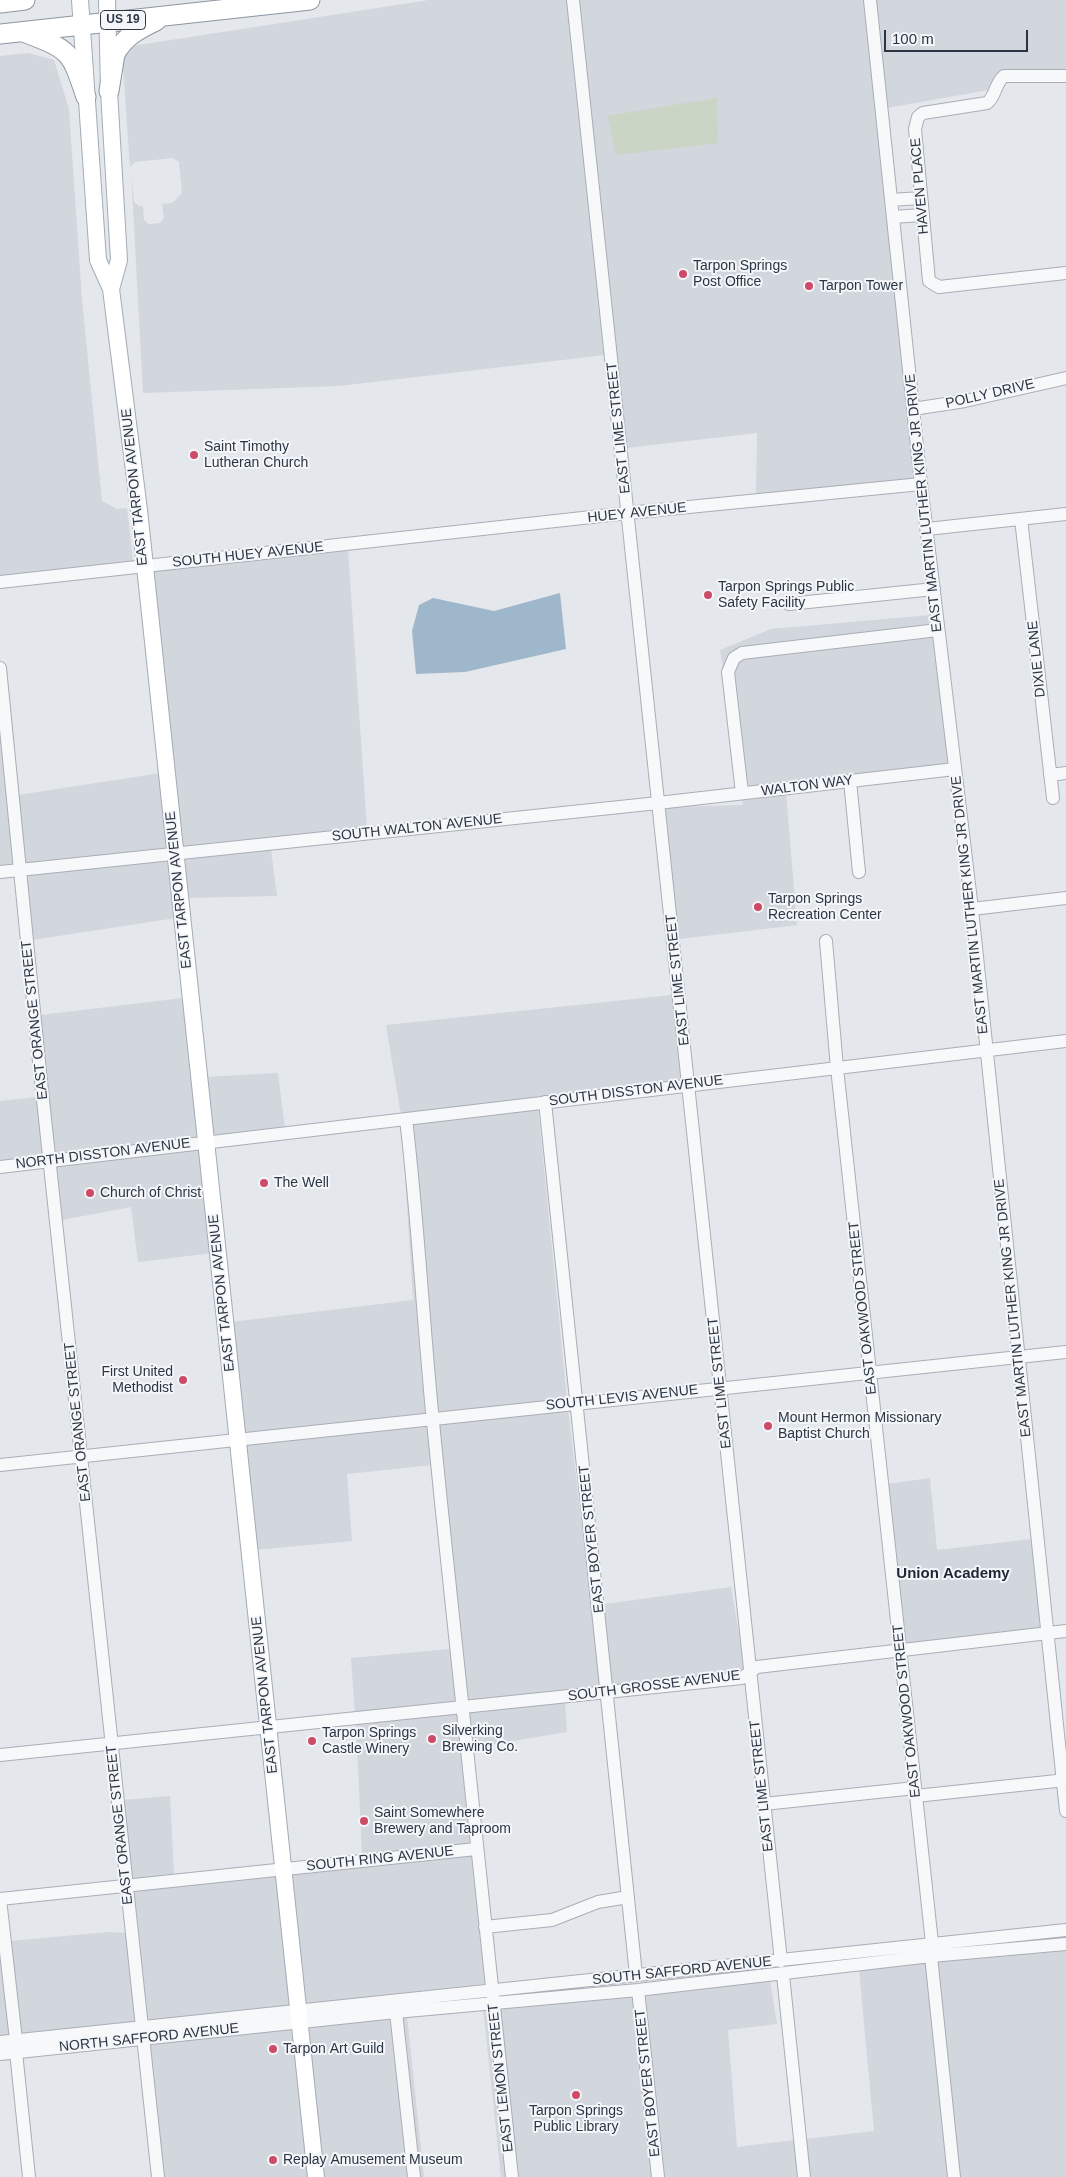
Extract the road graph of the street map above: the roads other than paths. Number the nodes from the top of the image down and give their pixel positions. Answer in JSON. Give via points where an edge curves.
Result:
{"nodes":[{"id":1,"x":25,"y":0,"type":"edge"},
{"id":2,"x":80,"y":0,"type":"edge"},
{"id":3,"x":107,"y":0,"type":"edge"},
{"id":4,"x":310,"y":0,"type":"edge"},
{"id":5,"x":573,"y":0,"type":"edge"},
{"id":6,"x":870,"y":0,"type":"edge"},
{"id":7,"x":0,"y":3,"type":"edge"},
{"id":8,"x":165,"y":16,"type":"junction"},
{"id":9,"x":107,"y":22,"type":"junction"},
{"id":10,"x":81,"y":25,"type":"junction"},
{"id":11,"x":22,"y":32,"type":"junction"},
{"id":12,"x":0,"y":34,"type":"edge"},
{"id":13,"x":1066,"y":76,"type":"edge"},
{"id":14,"x":109,"y":91,"type":"junction"},
{"id":15,"x":86,"y":97,"type":"junction"},
{"id":16,"x":920,"y":198,"type":"junction"},
{"id":17,"x":891,"y":200,"type":"junction"},
{"id":18,"x":922,"y":215,"type":"junction"},
{"id":19,"x":893,"y":217,"type":"junction"},
{"id":20,"x":1066,"y":273,"type":"edge"},
{"id":21,"x":111,"y":290,"type":"junction"},
{"id":22,"x":1066,"y":378,"type":"edge"},
{"id":23,"x":913,"y":409,"type":"junction"},
{"id":24,"x":922,"y":484,"type":"junction"},
{"id":25,"x":628,"y":513,"type":"junction"},
{"id":26,"x":1066,"y":514,"type":"edge"},
{"id":27,"x":1022,"y":519,"type":"junction"},
{"id":28,"x":927,"y":529,"type":"junction"},
{"id":29,"x":352,"y":544,"type":"joint"},
{"id":30,"x":144,"y":566,"type":"junction"},
{"id":31,"x":0,"y":582,"type":"edge"},
{"id":32,"x":934,"y":588,"type":"junction"},
{"id":33,"x":789,"y":604,"type":"dead end"},
{"id":34,"x":938,"y":630,"type":"junction"},
{"id":35,"x":0,"y":668,"type":"edge"},
{"id":36,"x":955,"y":768,"type":"junction"},
{"id":37,"x":1066,"y":773,"type":"edge"},
{"id":38,"x":1050,"y":775,"type":"junction"},
{"id":39,"x":850,"y":781,"type":"junction"},
{"id":40,"x":742,"y":793,"type":"junction"},
{"id":41,"x":1053,"y":798,"type":"dead end"},
{"id":42,"x":658,"y":803,"type":"junction"},
{"id":43,"x":176,"y":854,"type":"junction"},
{"id":44,"x":19,"y":870,"type":"junction"},
{"id":45,"x":0,"y":872,"type":"edge"},
{"id":46,"x":859,"y":872,"type":"dead end"},
{"id":47,"x":1066,"y":898,"type":"edge"},
{"id":48,"x":972,"y":909,"type":"junction"},
{"id":49,"x":826,"y":941,"type":"dead end"},
{"id":50,"x":1066,"y":1041,"type":"edge"},
{"id":51,"x":985,"y":1050,"type":"junction"},
{"id":52,"x":837,"y":1068,"type":"junction"},
{"id":53,"x":689,"y":1085,"type":"junction"},
{"id":54,"x":545,"y":1102,"type":"junction"},
{"id":55,"x":406,"y":1119,"type":"junction"},
{"id":56,"x":206,"y":1142,"type":"junction"},
{"id":57,"x":50,"y":1161,"type":"junction"},
{"id":58,"x":0,"y":1167,"type":"edge"},
{"id":59,"x":1066,"y":1352,"type":"edge"},
{"id":60,"x":1018,"y":1357,"type":"junction"},
{"id":61,"x":870,"y":1372,"type":"junction"},
{"id":62,"x":721,"y":1388,"type":"junction"},
{"id":63,"x":577,"y":1403,"type":"junction"},
{"id":64,"x":433,"y":1418,"type":"junction"},
{"id":65,"x":237,"y":1440,"type":"junction"},
{"id":66,"x":82,"y":1457,"type":"junction"},
{"id":67,"x":0,"y":1465,"type":"edge"},
{"id":68,"x":1066,"y":1631,"type":"edge"},
{"id":69,"x":1047,"y":1633,"type":"junction"},
{"id":70,"x":900,"y":1650,"type":"junction"},
{"id":71,"x":751,"y":1672,"type":"junction"},
{"id":72,"x":607,"y":1692,"type":"junction"},
{"id":73,"x":462,"y":1707,"type":"junction"},
{"id":74,"x":269,"y":1727,"type":"junction"},
{"id":75,"x":112,"y":1743,"type":"junction"},
{"id":76,"x":0,"y":1755,"type":"edge"},
{"id":77,"x":1064,"y":1780,"type":"edge"},
{"id":78,"x":915,"y":1792,"type":"junction"},
{"id":79,"x":764,"y":1804,"type":"junction"},
{"id":80,"x":1066,"y":1811,"type":"edge"},
{"id":81,"x":476,"y":1849,"type":"junction"},
{"id":82,"x":283,"y":1869,"type":"junction"},
{"id":83,"x":126,"y":1886,"type":"junction"},
{"id":84,"x":628,"y":1898,"type":"junction"},
{"id":85,"x":0,"y":1899,"type":"edge"},
{"id":86,"x":485,"y":1927,"type":"junction"},
{"id":87,"x":1066,"y":1930,"type":"edge"},
{"id":88,"x":932,"y":1943,"type":"junction"},
{"id":89,"x":1066,"y":1944,"type":"edge"},
{"id":90,"x":931,"y":1956,"type":"junction"},
{"id":91,"x":781,"y":1961,"type":"junction"},
{"id":92,"x":783,"y":1975,"type":"junction"},
{"id":93,"x":636,"y":1976,"type":"junction"},
{"id":94,"x":491,"y":1983,"type":"junction"},
{"id":95,"x":638,"y":1990,"type":"junction"},
{"id":96,"x":493,"y":2002,"type":"junction"},
{"id":97,"x":396,"y":2012,"type":"junction"},
{"id":98,"x":298,"y":2016,"type":"junction"},
{"id":99,"x":143,"y":2033,"type":"junction"},
{"id":100,"x":0,"y":2042,"type":"edge"},
{"id":101,"x":16,"y":2046,"type":"junction"},
{"id":102,"x":0,"y":2054,"type":"edge"},
{"id":103,"x":29,"y":2177,"type":"edge"},
{"id":104,"x":158,"y":2177,"type":"edge"},
{"id":105,"x":316,"y":2177,"type":"edge"},
{"id":106,"x":414,"y":2177,"type":"edge"},
{"id":107,"x":512,"y":2177,"type":"edge"},
{"id":108,"x":658,"y":2177,"type":"edge"},
{"id":109,"x":804,"y":2177,"type":"edge"},
{"id":110,"x":954,"y":2177,"type":"edge"}],
"edges":[{"from":1,"to":7,"type":"highway"},
{"from":2,"to":10,"type":"main road","name":"EAST TARPON AVENUE"},
{"from":3,"to":9,"type":"main road","name":"EAST TARPON AVENUE"},
{"from":4,"to":8,"type":"highway","number":"US 19"},
{"from":5,"to":25,"type":"street","name":"EAST LIME STREET"},
{"from":6,"to":17,"type":"street","name":"EAST MARTIN LUTHER KING JR DRIVE"},
{"from":8,"to":9,"type":"highway","number":"US 19"},
{"from":8,"to":14,"type":"highway","via":[[132,34],[118,49]]},
{"from":9,"to":10,"type":"highway","number":"US 19"},
{"from":9,"to":14,"type":"main road","name":"EAST TARPON AVENUE"},
{"from":10,"to":11,"type":"highway","number":"US 19"},
{"from":10,"to":15,"type":"main road","name":"EAST TARPON AVENUE"},
{"from":11,"to":12,"type":"highway","number":"US 19"},
{"from":11,"to":15,"type":"highway","via":[[51,42],[65,51],[74,62]]},
{"from":13,"to":16,"type":"street","name":"HAVEN PLACE","via":[[1004,76],[991,100],[984,104],[920,115],[915,129]]},
{"from":14,"to":21,"type":"main road","name":"EAST TARPON AVENUE","via":[[120,260]]},
{"from":15,"to":21,"type":"main road","name":"EAST TARPON AVENUE","via":[[98,260]]},
{"from":16,"to":17,"type":"street"},
{"from":16,"to":18,"type":"street","name":"HAVEN PLACE"},
{"from":17,"to":19,"type":"street","name":"EAST MARTIN LUTHER KING JR DRIVE"},
{"from":18,"to":19,"type":"street"},
{"from":18,"to":20,"type":"street","name":"HAVEN PLACE","via":[[928,276],[933,285],[940,287]]},
{"from":19,"to":23,"type":"street","name":"EAST MARTIN LUTHER KING JR DRIVE"},
{"from":21,"to":30,"type":"main road","name":"EAST TARPON AVENUE"},
{"from":22,"to":23,"type":"street","name":"POLLY DRIVE"},
{"from":23,"to":24,"type":"street","name":"EAST MARTIN LUTHER KING JR DRIVE"},
{"from":24,"to":25,"type":"street","name":"HUEY AVENUE"},
{"from":24,"to":28,"type":"street","name":"EAST MARTIN LUTHER KING JR DRIVE"},
{"from":25,"to":29,"type":"street","name":"HUEY AVENUE"},
{"from":25,"to":42,"type":"street","name":"EAST LIME STREET"},
{"from":26,"to":27,"type":"street"},
{"from":27,"to":28,"type":"street"},
{"from":27,"to":38,"type":"street","name":"DIXIE LANE"},
{"from":28,"to":32,"type":"street","name":"EAST MARTIN LUTHER KING JR DRIVE"},
{"from":29,"to":30,"type":"street","name":"SOUTH HUEY AVENUE"},
{"from":30,"to":31,"type":"street","name":"SOUTH HUEY AVENUE"},
{"from":30,"to":43,"type":"main road","name":"EAST TARPON AVENUE"},
{"from":32,"to":33,"type":"street"},
{"from":32,"to":34,"type":"street","name":"EAST MARTIN LUTHER KING JR DRIVE"},
{"from":34,"to":36,"type":"street","name":"EAST MARTIN LUTHER KING JR DRIVE"},
{"from":34,"to":40,"type":"street","via":[[742,653],[734,658],[728,679]]},
{"from":35,"to":44,"type":"street","name":"EAST ORANGE STREET"},
{"from":36,"to":39,"type":"street","name":"WALTON WAY"},
{"from":36,"to":48,"type":"street","name":"EAST MARTIN LUTHER KING JR DRIVE"},
{"from":37,"to":38,"type":"street"},
{"from":38,"to":41,"type":"street","name":"DIXIE LANE"},
{"from":39,"to":40,"type":"street","name":"WALTON WAY"},
{"from":39,"to":46,"type":"street"},
{"from":40,"to":42,"type":"street","name":"WALTON WAY"},
{"from":42,"to":43,"type":"street","name":"SOUTH WALTON AVENUE"},
{"from":42,"to":53,"type":"street","name":"EAST LIME STREET"},
{"from":43,"to":44,"type":"street","name":"SOUTH WALTON AVENUE"},
{"from":43,"to":56,"type":"main road","name":"EAST TARPON AVENUE"},
{"from":44,"to":45,"type":"street","name":"SOUTH WALTON AVENUE"},
{"from":44,"to":57,"type":"street","name":"EAST ORANGE STREET"},
{"from":47,"to":48,"type":"street"},
{"from":48,"to":51,"type":"street","name":"EAST MARTIN LUTHER KING JR DRIVE"},
{"from":49,"to":52,"type":"street","name":"EAST OAKWOOD STREET"},
{"from":50,"to":51,"type":"street","name":"SOUTH DISSTON AVENUE"},
{"from":51,"to":52,"type":"street","name":"SOUTH DISSTON AVENUE"},
{"from":51,"to":60,"type":"street","name":"EAST MARTIN LUTHER KING JR DRIVE"},
{"from":52,"to":53,"type":"street","name":"SOUTH DISSTON AVENUE"},
{"from":52,"to":61,"type":"street","name":"EAST OAKWOOD STREET"},
{"from":53,"to":54,"type":"street","name":"SOUTH DISSTON AVENUE"},
{"from":53,"to":62,"type":"street","name":"EAST LIME STREET"},
{"from":54,"to":55,"type":"street","name":"SOUTH DISSTON AVENUE"},
{"from":54,"to":63,"type":"street","name":"EAST BOYER STREET"},
{"from":55,"to":56,"type":"street","name":"SOUTH DISSTON AVENUE"},
{"from":55,"to":64,"type":"street","name":"EAST LEMON STREET"},
{"from":56,"to":57,"type":"street","name":"NORTH DISSTON AVENUE"},
{"from":56,"to":65,"type":"main road","name":"EAST TARPON AVENUE"},
{"from":57,"to":58,"type":"street","name":"NORTH DISSTON AVENUE"},
{"from":57,"to":66,"type":"street","name":"EAST ORANGE STREET"},
{"from":59,"to":60,"type":"street","name":"SOUTH LEVIS AVENUE"},
{"from":60,"to":61,"type":"street","name":"SOUTH LEVIS AVENUE"},
{"from":60,"to":69,"type":"street","name":"EAST MARTIN LUTHER KING JR DRIVE"},
{"from":61,"to":62,"type":"street","name":"SOUTH LEVIS AVENUE"},
{"from":61,"to":70,"type":"street","name":"EAST OAKWOOD STREET"},
{"from":62,"to":63,"type":"street","name":"SOUTH LEVIS AVENUE"},
{"from":62,"to":71,"type":"street","name":"EAST LIME STREET"},
{"from":63,"to":64,"type":"street","name":"SOUTH LEVIS AVENUE"},
{"from":63,"to":72,"type":"street","name":"EAST BOYER STREET"},
{"from":64,"to":65,"type":"street","name":"SOUTH LEVIS AVENUE"},
{"from":64,"to":73,"type":"street","name":"EAST LEMON STREET"},
{"from":65,"to":66,"type":"street","name":"SOUTH LEVIS AVENUE"},
{"from":65,"to":74,"type":"main road","name":"EAST TARPON AVENUE"},
{"from":66,"to":67,"type":"street","name":"SOUTH LEVIS AVENUE"},
{"from":66,"to":75,"type":"street","name":"EAST ORANGE STREET"},
{"from":68,"to":69,"type":"street","name":"SOUTH GROSSE AVENUE"},
{"from":69,"to":70,"type":"street","name":"SOUTH GROSSE AVENUE"},
{"from":69,"to":77,"type":"street","name":"EAST MARTIN LUTHER KING JR DRIVE"},
{"from":70,"to":71,"type":"street","name":"SOUTH GROSSE AVENUE","via":[[757,1667]]},
{"from":70,"to":78,"type":"street","name":"EAST OAKWOOD STREET"},
{"from":71,"to":72,"type":"street","name":"SOUTH GROSSE AVENUE","via":[[742,1678]]},
{"from":71,"to":79,"type":"street","name":"EAST LIME STREET"},
{"from":72,"to":73,"type":"street","name":"SOUTH GROSSE AVENUE"},
{"from":72,"to":84,"type":"street","name":"EAST BOYER STREET"},
{"from":73,"to":74,"type":"street","name":"SOUTH GROSSE AVENUE"},
{"from":73,"to":81,"type":"street","name":"EAST LEMON STREET"},
{"from":74,"to":75,"type":"street","name":"SOUTH GROSSE AVENUE"},
{"from":74,"to":82,"type":"main road","name":"EAST TARPON AVENUE"},
{"from":75,"to":76,"type":"street","name":"SOUTH GROSSE AVENUE"},
{"from":75,"to":83,"type":"street","name":"EAST ORANGE STREET"},
{"from":77,"to":78,"type":"street"},
{"from":77,"to":80,"type":"street","name":"EAST MARTIN LUTHER KING JR DRIVE"},
{"from":78,"to":79,"type":"street"},
{"from":78,"to":88,"type":"street","name":"EAST OAKWOOD STREET"},
{"from":79,"to":91,"type":"street","name":"EAST LIME STREET"},
{"from":81,"to":82,"type":"street","name":"SOUTH RING AVENUE"},
{"from":81,"to":86,"type":"street","name":"EAST LEMON STREET"},
{"from":82,"to":83,"type":"street","name":"SOUTH RING AVENUE"},
{"from":82,"to":98,"type":"main road","name":"EAST TARPON AVENUE"},
{"from":83,"to":85,"type":"street","name":"SOUTH RING AVENUE"},
{"from":83,"to":99,"type":"street","name":"EAST ORANGE STREET"},
{"from":84,"to":86,"type":"street","via":[[598,1902],[552,1920]]},
{"from":84,"to":93,"type":"street","name":"EAST BOYER STREET"},
{"from":85,"to":101,"type":"street"},
{"from":86,"to":94,"type":"street","name":"EAST LEMON STREET"},
{"from":87,"to":88,"type":"street","name":"SOUTH SAFFORD AVENUE"},
{"from":88,"to":91,"type":"street","name":"SOUTH SAFFORD AVENUE"},
{"from":89,"to":90,"type":"street","name":"SOUTH SAFFORD AVENUE"},
{"from":90,"to":92,"type":"street","name":"SOUTH SAFFORD AVENUE"},
{"from":90,"to":110,"type":"street"},
{"from":91,"to":93,"type":"street","name":"SOUTH SAFFORD AVENUE"},
{"from":92,"to":95,"type":"street","name":"SOUTH SAFFORD AVENUE"},
{"from":92,"to":109,"type":"street"},
{"from":93,"to":94,"type":"street","name":"SOUTH SAFFORD AVENUE"},
{"from":94,"to":96,"type":"street","name":"EAST LEMON STREET"},
{"from":94,"to":98,"type":"street","name":"SOUTH SAFFORD AVENUE"},
{"from":95,"to":96,"type":"street","name":"SOUTH SAFFORD AVENUE"},
{"from":95,"to":108,"type":"street","name":"EAST BOYER STREET"},
{"from":96,"to":97,"type":"street","name":"SOUTH SAFFORD AVENUE"},
{"from":96,"to":107,"type":"street","name":"EAST LEMON STREET"},
{"from":97,"to":98,"type":"street","name":"SOUTH SAFFORD AVENUE"},
{"from":97,"to":106,"type":"street"},
{"from":98,"to":99,"type":"street","name":"NORTH SAFFORD AVENUE"},
{"from":98,"to":105,"type":"main road","name":"EAST TARPON AVENUE"},
{"from":99,"to":101,"type":"street","name":"NORTH SAFFORD AVENUE"},
{"from":99,"to":104,"type":"street","name":"EAST ORANGE STREET"},
{"from":100,"to":101,"type":"street","name":"NORTH SAFFORD AVENUE"},
{"from":101,"to":102,"type":"street","name":"NORTH SAFFORD AVENUE"},
{"from":101,"to":103,"type":"street"}]}
